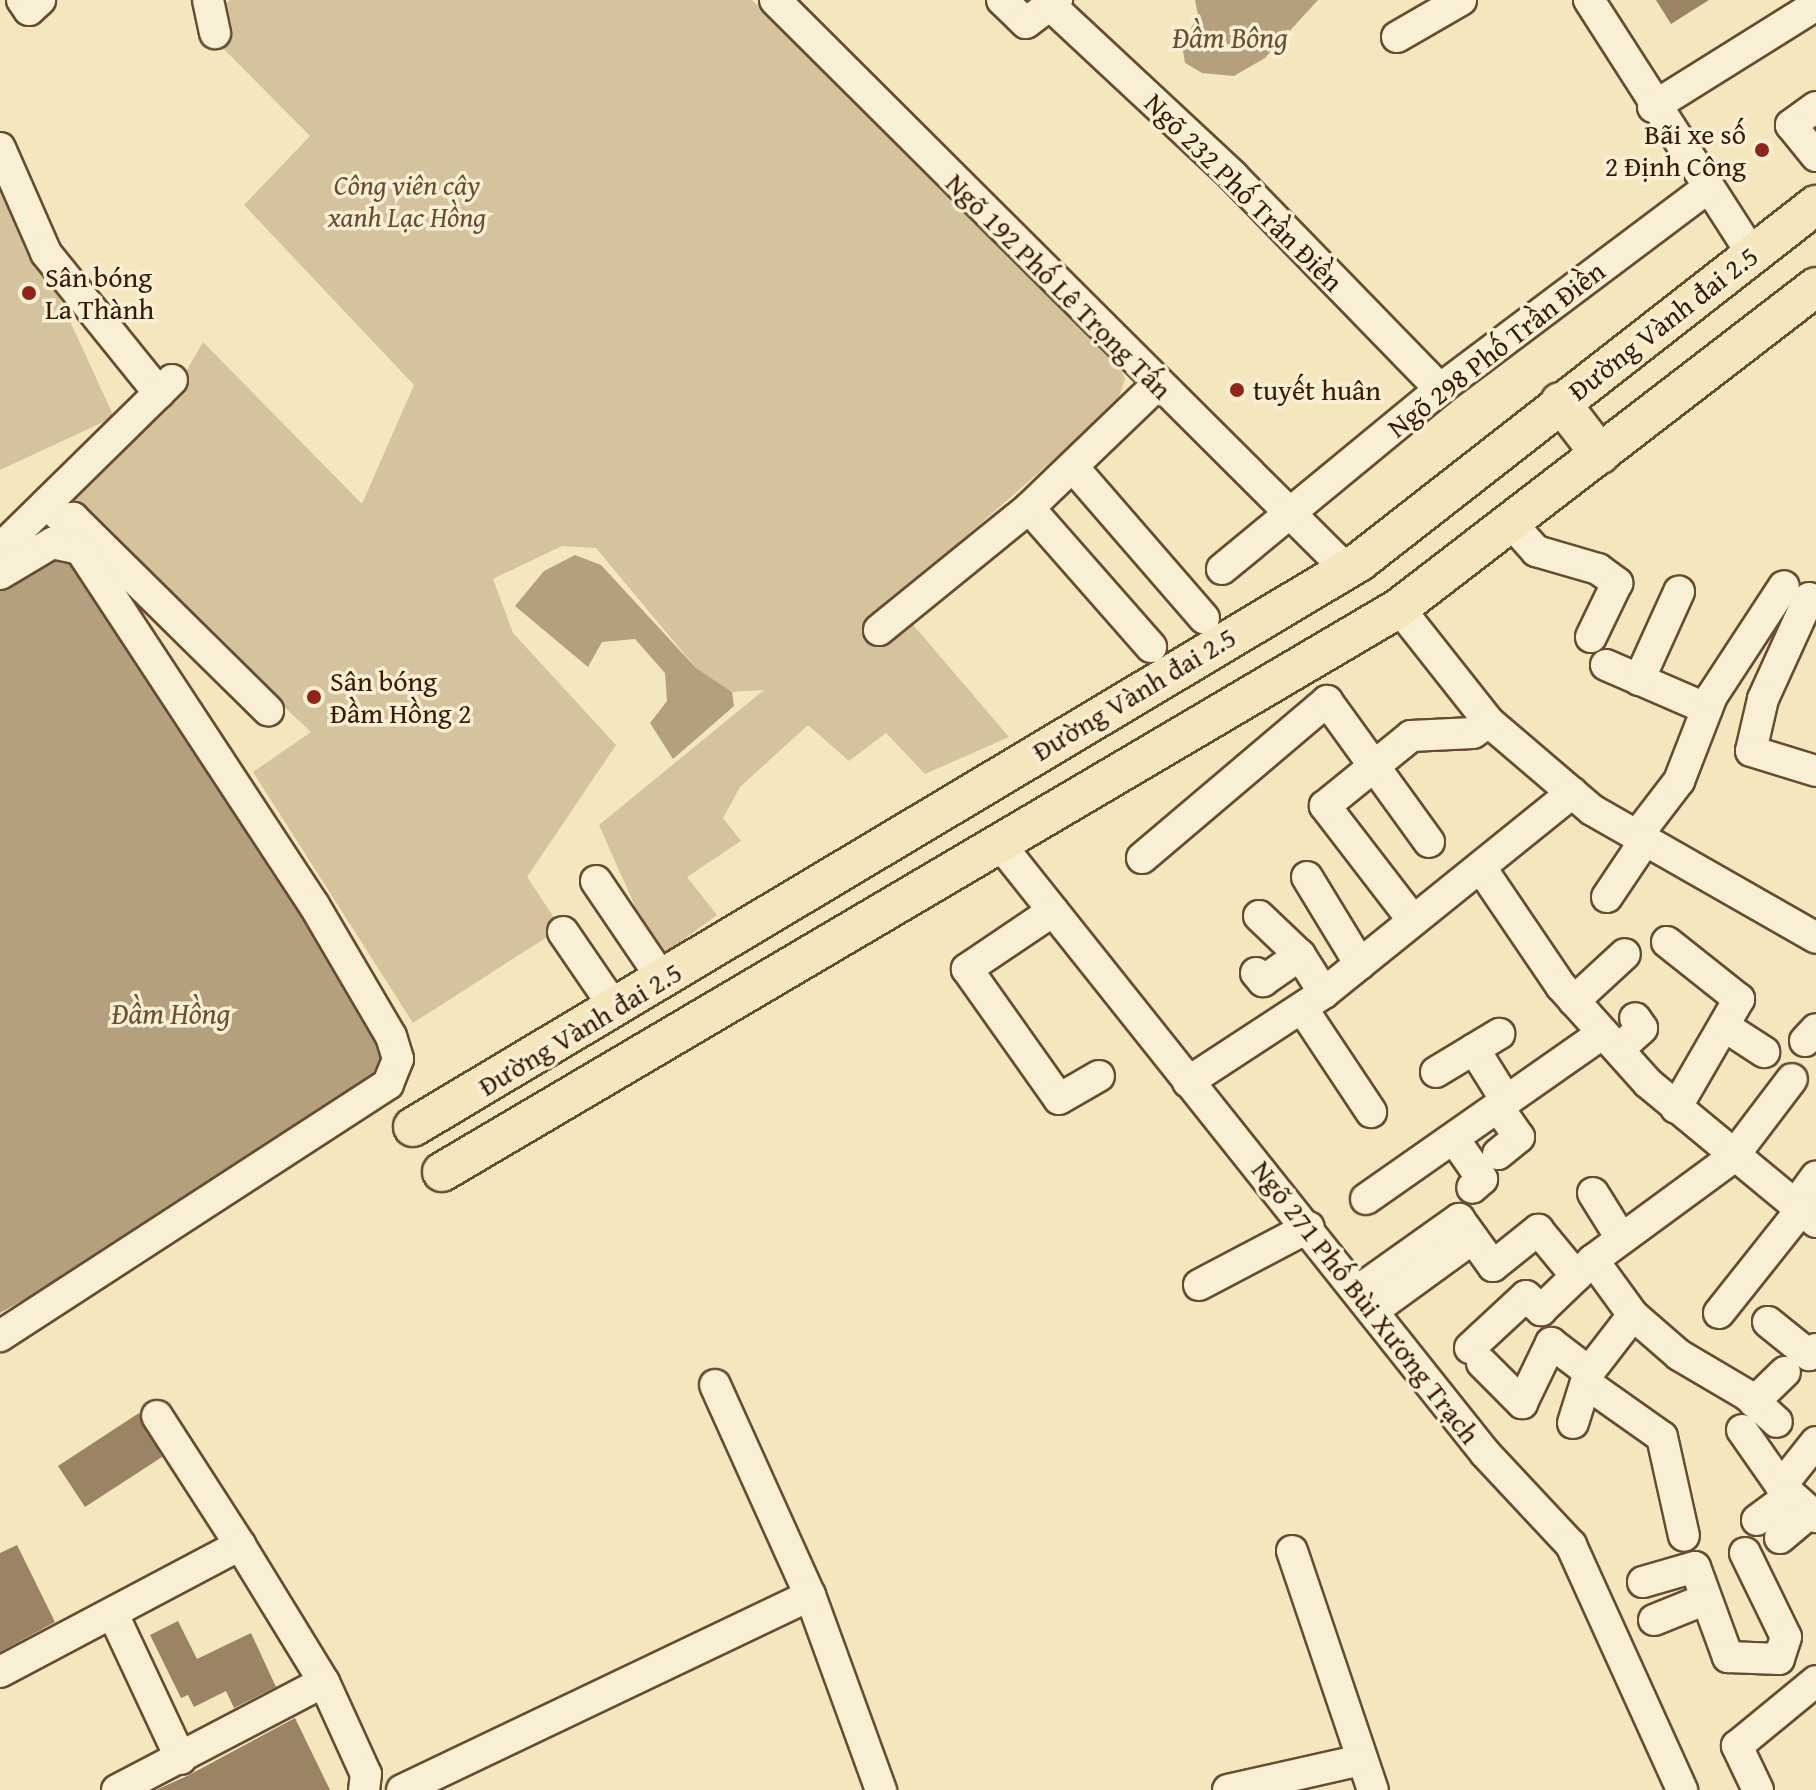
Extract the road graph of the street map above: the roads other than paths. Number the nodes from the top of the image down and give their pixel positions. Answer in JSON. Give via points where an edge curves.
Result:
{"nodes":[{"id":1,"x":22,"y":0,"type":"edge"},
{"id":2,"x":40,"y":0,"type":"edge"},
{"id":3,"x":208,"y":0,"type":"edge"},
{"id":4,"x":775,"y":0,"type":"edge"},
{"id":5,"x":1002,"y":0,"type":"edge"},
{"id":6,"x":1461,"y":0,"type":"edge"},
{"id":7,"x":1589,"y":0,"type":"edge"},
{"id":8,"x":1054,"y":3,"type":"edge"},
{"id":9,"x":1816,"y":5,"type":"edge"},
{"id":10,"x":215,"y":33,"type":"dead end"},
{"id":11,"x":1397,"y":37,"type":"dead end"},
{"id":12,"x":1653,"y":107,"type":"junction"},
{"id":13,"x":1816,"y":107,"type":"edge"},
{"id":14,"x":0,"y":148,"type":"edge"},
{"id":15,"x":1816,"y":156,"type":"edge"},
{"id":16,"x":1706,"y":189,"type":"junction"},
{"id":17,"x":1816,"y":205,"type":"edge"},
{"id":18,"x":1752,"y":254,"type":"junction"},
{"id":19,"x":1816,"y":287,"type":"edge"},
{"id":20,"x":1157,"y":385,"type":"junction"},
{"id":21,"x":1440,"y":389,"type":"junction"},
{"id":22,"x":1560,"y":402,"type":"junction"},
{"id":23,"x":1600,"y":454,"type":"junction"},
{"id":24,"x":1073,"y":467,"type":"junction"},
{"id":25,"x":47,"y":503,"type":"junction"},
{"id":26,"x":1029,"y":508,"type":"junction"},
{"id":27,"x":1291,"y":514,"type":"junction"},
{"id":28,"x":1511,"y":523,"type":"junction"},
{"id":29,"x":0,"y":549,"type":"edge"},
{"id":30,"x":1222,"y":569,"type":"dead end"},
{"id":31,"x":1346,"y":569,"type":"junction"},
{"id":32,"x":0,"y":574,"type":"edge"},
{"id":33,"x":1679,"y":592,"type":"dead end"},
{"id":34,"x":1399,"y":608,"type":"junction"},
{"id":35,"x":1204,"y":618,"type":"dead end"},
{"id":36,"x":879,"y":630,"type":"dead end"},
{"id":37,"x":1591,"y":637,"type":"dead end"},
{"id":38,"x":1151,"y":647,"type":"dead end"},
{"id":39,"x":1606,"y":665,"type":"dead end"},
{"id":40,"x":1639,"y":680,"type":"junction"},
{"id":41,"x":1707,"y":709,"type":"junction"},
{"id":42,"x":268,"y":710,"type":"dead end"},
{"id":43,"x":1489,"y":722,"type":"junction"},
{"id":44,"x":1080,"y":724,"type":"junction"},
{"id":45,"x":1374,"y":764,"type":"junction"},
{"id":46,"x":1816,"y":771,"type":"edge"},
{"id":47,"x":1112,"y":777,"type":"junction"},
{"id":48,"x":1572,"y":793,"type":"junction"},
{"id":49,"x":1640,"y":840,"type":"junction"},
{"id":50,"x":1429,"y":842,"type":"dead end"},
{"id":51,"x":999,"y":843,"type":"junction"},
{"id":52,"x":1142,"y":858,"type":"dead end"},
{"id":53,"x":1481,"y":868,"type":"junction"},
{"id":54,"x":1307,"y":877,"type":"dead end"},
{"id":55,"x":596,"y":881,"type":"dead end"},
{"id":56,"x":1607,"y":897,"type":"dead end"},
{"id":57,"x":1053,"y":911,"type":"junction"},
{"id":58,"x":1255,"y":917,"type":"dead end"},
{"id":59,"x":1412,"y":919,"type":"junction"},
{"id":60,"x":563,"y":932,"type":"dead end"},
{"id":61,"x":1816,"y":938,"type":"edge"},
{"id":62,"x":1667,"y":942,"type":"dead end"},
{"id":63,"x":1625,"y":954,"type":"dead end"},
{"id":64,"x":1300,"y":955,"type":"junction"},
{"id":65,"x":1360,"y":964,"type":"junction"},
{"id":66,"x":1256,"y":973,"type":"dead end"},
{"id":67,"x":663,"y":980,"type":"junction"},
{"id":68,"x":1313,"y":1000,"type":"junction"},
{"id":69,"x":1574,"y":1001,"type":"junction"},
{"id":70,"x":615,"y":1008,"type":"junction"},
{"id":71,"x":1635,"y":1018,"type":"dead end"},
{"id":72,"x":1724,"y":1026,"type":"junction"},
{"id":73,"x":1499,"y":1034,"type":"dead end"},
{"id":74,"x":1611,"y":1041,"type":"junction"},
{"id":75,"x":1474,"y":1049,"type":"junction"},
{"id":76,"x":1764,"y":1052,"type":"dead end"},
{"id":77,"x":535,"y":1057,"type":"junction"},
{"id":78,"x":1436,"y":1072,"type":"dead end"},
{"id":79,"x":1099,"y":1076,"type":"dead end"},
{"id":80,"x":1792,"y":1079,"type":"dead end"},
{"id":81,"x":1188,"y":1082,"type":"junction"},
{"id":82,"x":565,"y":1099,"type":"junction"},
{"id":83,"x":1503,"y":1105,"type":"junction"},
{"id":84,"x":1676,"y":1108,"type":"junction"},
{"id":85,"x":1371,"y":1112,"type":"dead end"},
{"id":86,"x":413,"y":1127,"type":"dead end"},
{"id":87,"x":1732,"y":1158,"type":"junction"},
{"id":88,"x":1477,"y":1159,"type":"junction"},
{"id":89,"x":442,"y":1172,"type":"dead end"},
{"id":90,"x":1816,"y":1176,"type":"edge"},
{"id":91,"x":1593,"y":1193,"type":"dead end"},
{"id":92,"x":1366,"y":1199,"type":"dead end"},
{"id":93,"x":1805,"y":1212,"type":"edge"},
{"id":94,"x":1309,"y":1227,"type":"junction"},
{"id":95,"x":1621,"y":1238,"type":"junction"},
{"id":96,"x":1584,"y":1268,"type":"junction"},
{"id":97,"x":1199,"y":1285,"type":"dead end"},
{"id":98,"x":1366,"y":1300,"type":"junction"},
{"id":99,"x":1719,"y":1313,"type":"dead end"},
{"id":100,"x":1633,"y":1315,"type":"junction"},
{"id":101,"x":1768,"y":1322,"type":"dead end"},
{"id":102,"x":0,"y":1336,"type":"edge"},
{"id":103,"x":1816,"y":1349,"type":"edge"},
{"id":104,"x":1785,"y":1372,"type":"dead end"},
{"id":105,"x":1590,"y":1379,"type":"junction"},
{"id":106,"x":715,"y":1385,"type":"dead end"},
{"id":107,"x":1754,"y":1402,"type":"junction"},
{"id":108,"x":157,"y":1416,"type":"dead end"},
{"id":109,"x":1777,"y":1422,"type":"dead end"},
{"id":110,"x":1573,"y":1423,"type":"dead end"},
{"id":111,"x":1742,"y":1430,"type":"dead end"},
{"id":112,"x":1816,"y":1442,"type":"edge"},
{"id":113,"x":1800,"y":1503,"type":"edge"},
{"id":114,"x":1684,"y":1536,"type":"dead end"},
{"id":115,"x":240,"y":1545,"type":"junction"},
{"id":116,"x":1292,"y":1551,"type":"dead end"},
{"id":117,"x":1643,"y":1582,"type":"dead end"},
{"id":118,"x":810,"y":1595,"type":"junction"},
{"id":119,"x":1706,"y":1599,"type":"junction"},
{"id":120,"x":113,"y":1614,"type":"junction"},
{"id":121,"x":1654,"y":1620,"type":"dead end"},
{"id":122,"x":1779,"y":1659,"type":"junction"},
{"id":123,"x":0,"y":1672,"type":"edge"},
{"id":124,"x":324,"y":1682,"type":"junction"},
{"id":125,"x":1811,"y":1685,"type":"edge"},
{"id":126,"x":181,"y":1759,"type":"junction"},
{"id":127,"x":1361,"y":1760,"type":"junction"},
{"id":128,"x":437,"y":1783,"type":"edge"},
{"id":129,"x":117,"y":1790,"type":"edge"},
{"id":130,"x":364,"y":1790,"type":"edge"},
{"id":131,"x":402,"y":1790,"type":"edge"},
{"id":132,"x":881,"y":1790,"type":"edge"},
{"id":133,"x":1228,"y":1790,"type":"edge"},
{"id":134,"x":1373,"y":1790,"type":"edge"},
{"id":135,"x":1682,"y":1790,"type":"edge"},
{"id":136,"x":1758,"y":1790,"type":"edge"}],
"edges":[{"from":1,"to":2,"type":"street","via":[[29,10]]},
{"from":3,"to":10,"type":"street"},
{"from":4,"to":20,"type":"street","name":"Ngõ 192 Phố Lê Trọng Tấn"},
{"from":5,"to":8,"type":"street","via":[[1026,23]]},
{"from":6,"to":11,"type":"street"},
{"from":7,"to":12,"type":"street"},
{"from":8,"to":21,"type":"street","name":"Ngõ 232 Phố Trần Điền","via":[[1233,176]]},
{"from":9,"to":12,"type":"street"},
{"from":12,"to":16,"type":"street"},
{"from":13,"to":15,"type":"street","via":[[1791,125]]},
{"from":14,"to":25,"type":"street","via":[[46,253],[166,386]]},
{"from":16,"to":18,"type":"street"},
{"from":16,"to":21,"type":"street","name":"Ngõ 298 Phố Trần Điền"},
{"from":17,"to":18,"type":"main road","name":"Đường Vành đai 2.5"},
{"from":18,"to":22,"type":"main road","name":"Đường Vành đai 2.5"},
{"from":19,"to":23,"type":"main road","name":"Đường Vành đai 2.5"},
{"from":20,"to":24,"type":"street"},
{"from":20,"to":27,"type":"street","name":"Ngõ 192 Phố Lê Trọng Tấn"},
{"from":21,"to":27,"type":"street","name":"Ngõ 298 Phố Trần Điền"},
{"from":22,"to":23,"type":"main road"},
{"from":22,"to":31,"type":"main road","name":"Đường Vành đai 2.5"},
{"from":23,"to":28,"type":"main road","name":"Đường Vành đai 2.5"},
{"from":24,"to":26,"type":"street"},
{"from":24,"to":35,"type":"street"},
{"from":25,"to":29,"type":"street"},
{"from":25,"to":42,"type":"street","via":[[66,523],[73,518]]},
{"from":26,"to":36,"type":"street"},
{"from":26,"to":38,"type":"street"},
{"from":27,"to":30,"type":"street","name":"Ngõ 298 Phố Trần Điền"},
{"from":27,"to":31,"type":"street","name":"Ngõ 192 Phố Lê Trọng Tấn"},
{"from":28,"to":34,"type":"main road","name":"Đường Vành đai 2.5"},
{"from":28,"to":37,"type":"street","via":[[1536,551],[1598,569],[1617,583]]},
{"from":31,"to":44,"type":"main road","name":"Đường Vành đai 2.5"},
{"from":32,"to":102,"type":"street","via":[[52,543],[80,549],[314,905],[391,1036],[398,1059],[388,1084]]},
{"from":33,"to":40,"type":"street"},
{"from":34,"to":43,"type":"street"},
{"from":34,"to":47,"type":"main road","name":"Đường Vành đai 2.5"},
{"from":39,"to":40,"type":"street"},
{"from":40,"to":41,"type":"street"},
{"from":41,"to":46,"type":"street","via":[[1796,592],[1767,689],[1740,748]]},
{"from":41,"to":49,"type":"street","via":[[1679,781]]},
{"from":43,"to":45,"type":"street","via":[[1473,733],[1411,736]]},
{"from":43,"to":48,"type":"street"},
{"from":44,"to":47,"type":"main road"},
{"from":44,"to":67,"type":"main road","name":"Đường Vành đai 2.5"},
{"from":45,"to":50,"type":"street"},
{"from":45,"to":52,"type":"street","via":[[1327,701]]},
{"from":45,"to":59,"type":"street","via":[[1325,806]]},
{"from":47,"to":51,"type":"main road","name":"Đường Vành đai 2.5"},
{"from":48,"to":49,"type":"street"},
{"from":48,"to":53,"type":"street"},
{"from":49,"to":56,"type":"street"},
{"from":49,"to":61,"type":"street"},
{"from":51,"to":57,"type":"street","name":"Ngõ 271 Phố Bùi Xương Trạch"},
{"from":51,"to":82,"type":"main road","name":"Đường Vành đai 2.5"},
{"from":53,"to":59,"type":"street"},
{"from":53,"to":69,"type":"street"},
{"from":54,"to":65,"type":"street"},
{"from":55,"to":67,"type":"street"},
{"from":57,"to":79,"type":"street","via":[[967,969],[1059,1099]]},
{"from":57,"to":81,"type":"street","name":"Ngõ 271 Phố Bùi Xương Trạch"},
{"from":58,"to":64,"type":"street"},
{"from":59,"to":65,"type":"street"},
{"from":60,"to":70,"type":"street"},
{"from":62,"to":72,"type":"street","via":[[1739,999]]},
{"from":63,"to":69,"type":"street"},
{"from":64,"to":66,"type":"street","via":[[1263,981]]},
{"from":64,"to":68,"type":"street"},
{"from":65,"to":68,"type":"street"},
{"from":67,"to":70,"type":"main road","name":"Đường Vành đai 2.5"},
{"from":68,"to":81,"type":"street"},
{"from":68,"to":85,"type":"street"},
{"from":69,"to":74,"type":"street"},
{"from":70,"to":77,"type":"main road","name":"Đường Vành đai 2.5"},
{"from":71,"to":74,"type":"street","via":[[1642,1028]]},
{"from":72,"to":76,"type":"street"},
{"from":72,"to":84,"type":"street"},
{"from":73,"to":75,"type":"street"},
{"from":74,"to":83,"type":"street"},
{"from":74,"to":84,"type":"street"},
{"from":75,"to":78,"type":"street"},
{"from":75,"to":83,"type":"street"},
{"from":77,"to":82,"type":"main road"},
{"from":77,"to":86,"type":"main road","name":"Đường Vành đai 2.5"},
{"from":80,"to":87,"type":"street"},
{"from":81,"to":94,"type":"street","name":"Ngõ 271 Phố Bùi Xương Trạch"},
{"from":82,"to":89,"type":"main road","name":"Đường Vành đai 2.5"},
{"from":83,"to":88,"type":"street"},
{"from":83,"to":88,"type":"street","via":[[1519,1137]]},
{"from":84,"to":87,"type":"street"},
{"from":87,"to":93,"type":"street"},
{"from":87,"to":95,"type":"street"},
{"from":88,"to":92,"type":"street"},
{"from":90,"to":93,"type":"street"},
{"from":91,"to":95,"type":"street"},
{"from":93,"to":99,"type":"street"},
{"from":94,"to":97,"type":"street"},
{"from":94,"to":98,"type":"street","name":"Ngõ 271 Phố Bùi Xương Trạch"},
{"from":95,"to":96,"type":"street"},
{"from":96,"to":98,"type":"street","via":[[1538,1230],[1493,1266],[1459,1219]]},
{"from":96,"to":100,"type":"street"},
{"from":96,"to":105,"type":"street","via":[[1541,1310],[1526,1296],[1476,1356],[1522,1403],[1551,1343]]},
{"from":98,"to":135,"type":"street","name":"Ngõ 271 Phố Bùi Xương Trạch","via":[[1485,1453],[1571,1545]]},
{"from":100,"to":105,"type":"street"},
{"from":100,"to":107,"type":"street","via":[[1679,1355]]},
{"from":101,"to":103,"type":"street","via":[[1809,1355]]},
{"from":104,"to":107,"type":"street"},
{"from":105,"to":110,"type":"street"},
{"from":105,"to":114,"type":"street","via":[[1662,1437]]},
{"from":106,"to":118,"type":"street"},
{"from":107,"to":109,"type":"street"},
{"from":108,"to":115,"type":"street"},
{"from":111,"to":113,"type":"street"},
{"from":112,"to":113,"type":"street"},
{"from":113,"to":122,"type":"street","via":[[1759,1531],[1786,1637]]},
{"from":115,"to":120,"type":"street"},
{"from":115,"to":124,"type":"street"},
{"from":116,"to":127,"type":"street"},
{"from":117,"to":119,"type":"street","via":[[1695,1567]]},
{"from":118,"to":128,"type":"street"},
{"from":118,"to":132,"type":"street"},
{"from":119,"to":121,"type":"street"},
{"from":119,"to":122,"type":"street","via":[[1728,1657]]},
{"from":120,"to":123,"type":"street"},
{"from":120,"to":126,"type":"street"},
{"from":122,"to":125,"type":"street"},
{"from":124,"to":126,"type":"street"},
{"from":124,"to":130,"type":"street","via":[[366,1774]]},
{"from":125,"to":136,"type":"street","via":[[1737,1746]]},
{"from":126,"to":129,"type":"street"},
{"from":127,"to":133,"type":"street"},
{"from":127,"to":134,"type":"street"},
{"from":128,"to":131,"type":"street"}]}
